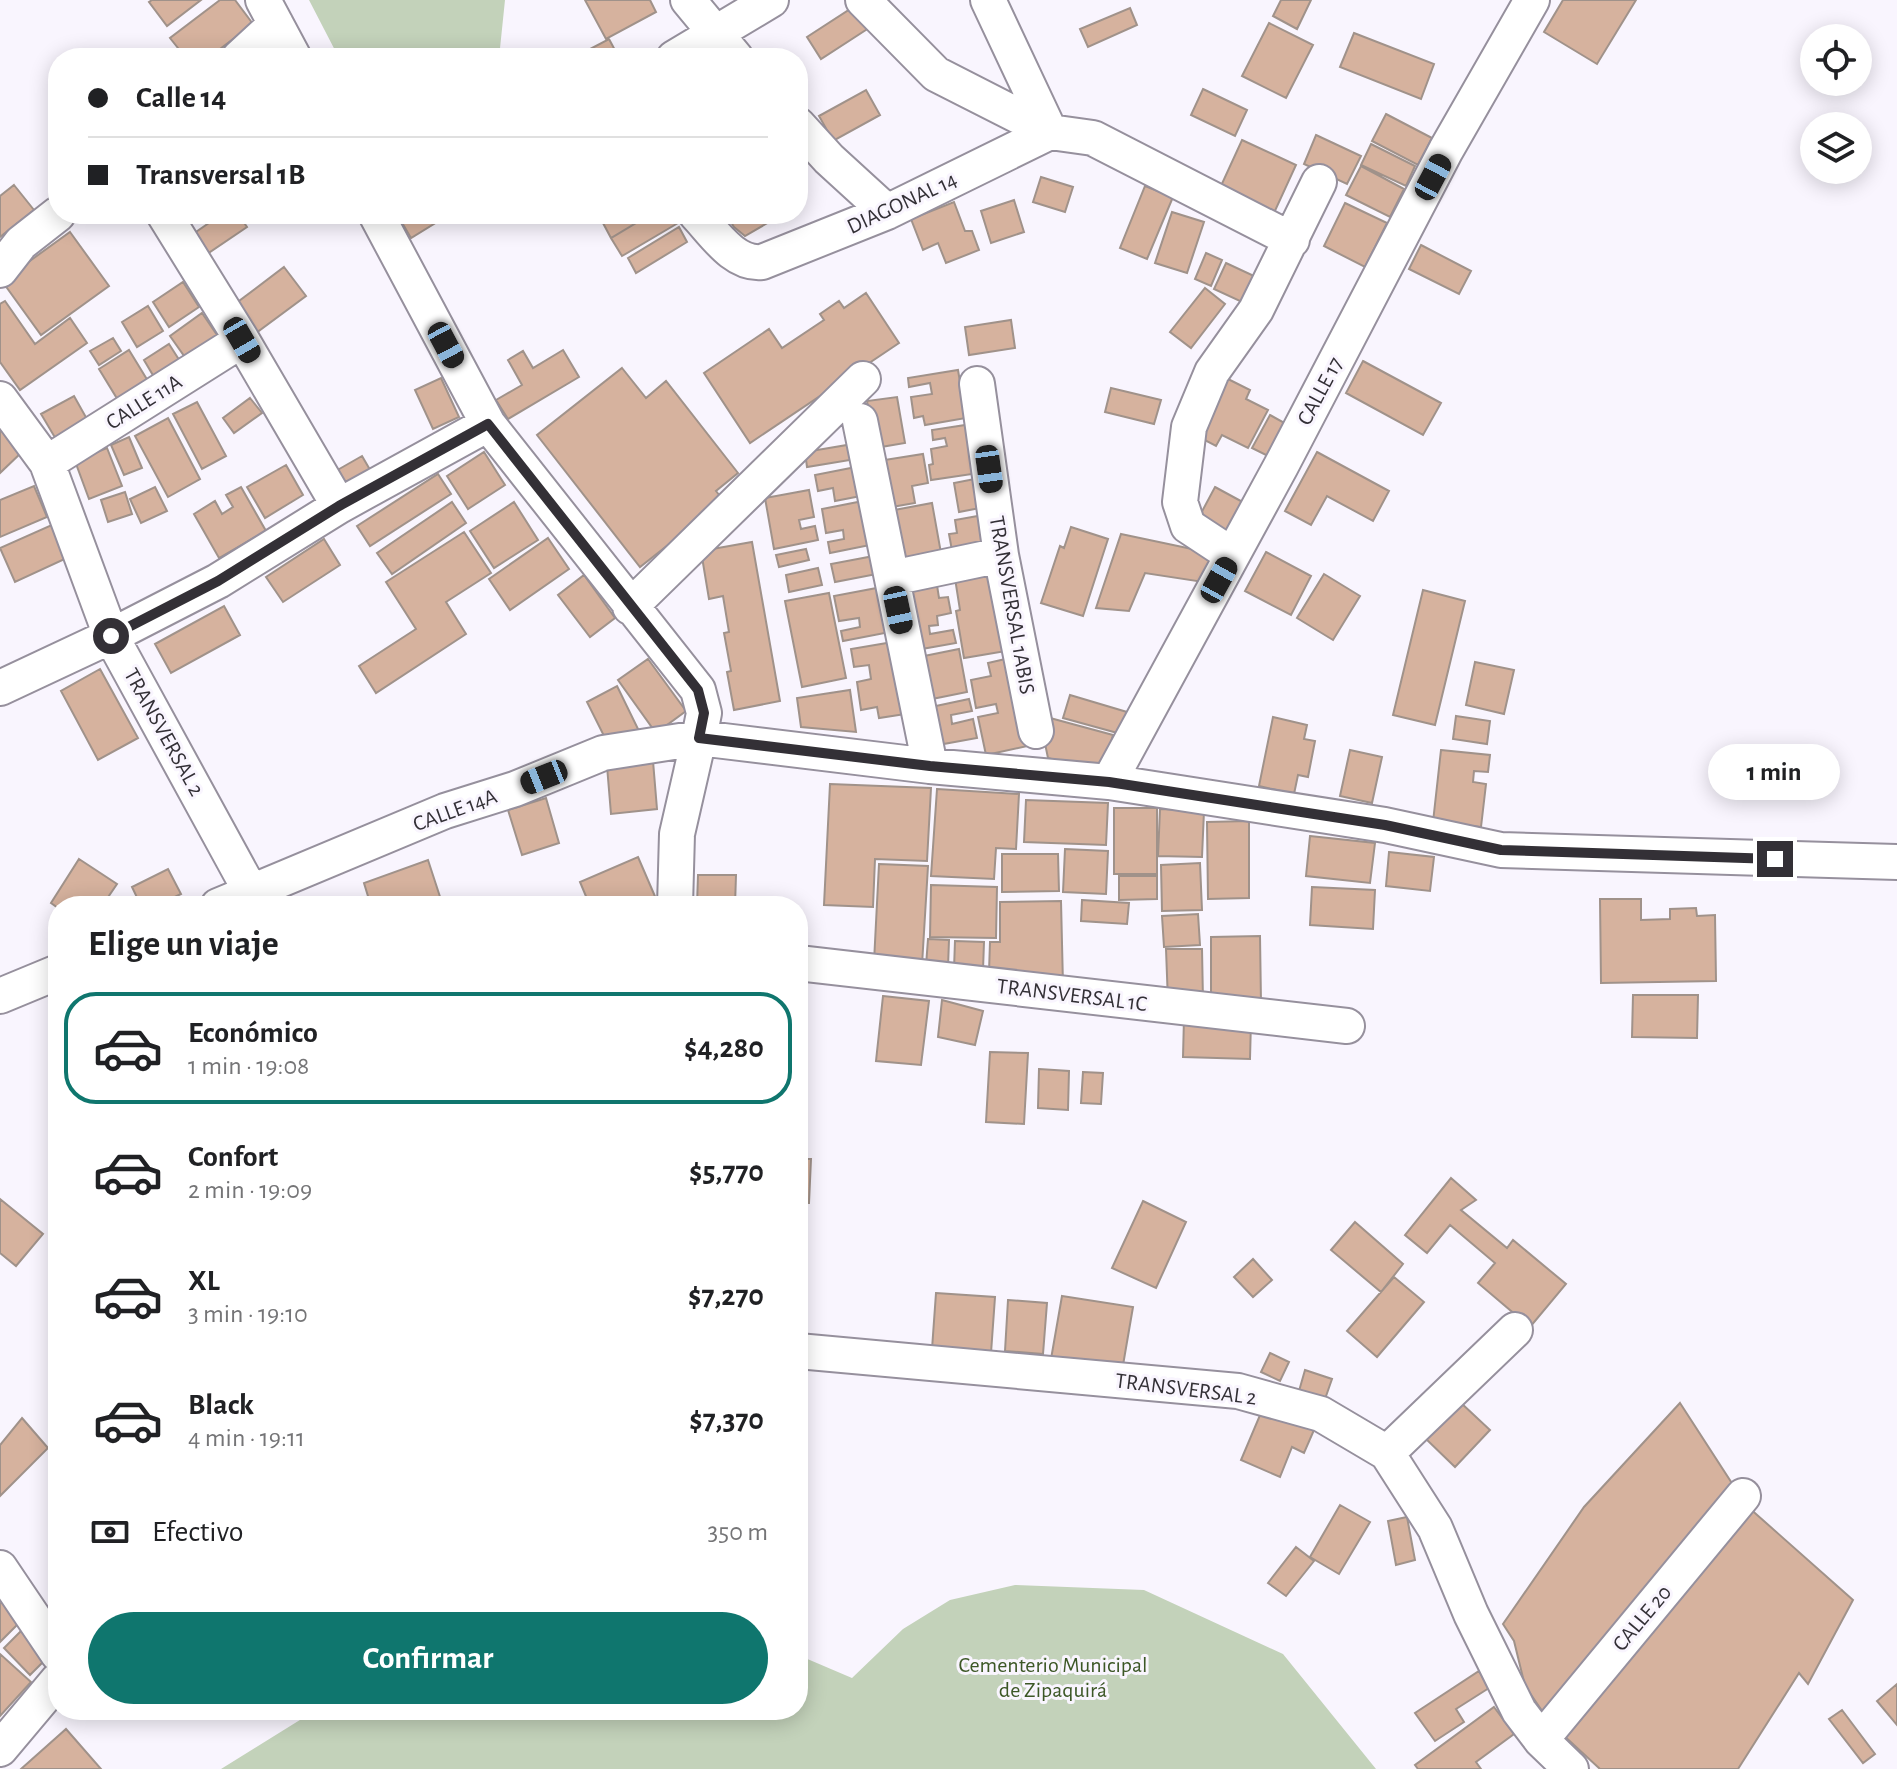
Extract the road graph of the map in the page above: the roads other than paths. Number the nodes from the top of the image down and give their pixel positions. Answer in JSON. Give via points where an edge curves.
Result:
{"nodes":[{"id":1,"x":688,"y":0,"type":"edge"},
{"id":2,"x":771,"y":0,"type":"edge"},
{"id":3,"x":863,"y":0,"type":"edge"},
{"id":4,"x":988,"y":0,"type":"edge"},
{"id":5,"x":1532,"y":0,"type":"edge"},
{"id":6,"x":270,"y":12,"type":"edge"},
{"id":7,"x":725,"y":46,"type":"edge"},
{"id":8,"x":246,"y":48,"type":"edge"},
{"id":9,"x":289,"y":48,"type":"edge"},
{"id":10,"x":1050,"y":132,"type":"junction"},
{"id":11,"x":808,"y":136,"type":"edge"},
{"id":12,"x":1319,"y":182,"type":"dead end"},
{"id":13,"x":887,"y":212,"type":"junction"},
{"id":14,"x":48,"y":222,"type":"edge"},
{"id":15,"x":170,"y":224,"type":"edge"},
{"id":16,"x":381,"y":224,"type":"edge"},
{"id":17,"x":706,"y":224,"type":"edge"},
{"id":18,"x":1292,"y":240,"type":"junction"},
{"id":19,"x":0,"y":270,"type":"edge"},
{"id":20,"x":242,"y":340,"type":"junction"},
{"id":21,"x":863,"y":379,"type":"dead end"},
{"id":22,"x":977,"y":384,"type":"dead end"},
{"id":23,"x":0,"y":399,"type":"edge"},
{"id":24,"x":860,"y":421,"type":"dead end"},
{"id":25,"x":488,"y":424,"type":"junction"},
{"id":26,"x":47,"y":463,"type":"junction"},
{"id":27,"x":339,"y":506,"type":"junction"},
{"id":28,"x":1001,"y":555,"type":"junction"},
{"id":29,"x":1232,"y":555,"type":"junction"},
{"id":30,"x":892,"y":578,"type":"junction"},
{"id":31,"x":630,"y":607,"type":"junction"},
{"id":32,"x":111,"y":636,"type":"junction"},
{"id":33,"x":0,"y":688,"type":"edge"},
{"id":34,"x":1036,"y":731,"type":"dead end"},
{"id":35,"x":699,"y":738,"type":"junction"},
{"id":36,"x":930,"y":766,"type":"junction"},
{"id":37,"x":1109,"y":782,"type":"junction"},
{"id":38,"x":1897,"y":862,"type":"edge"},
{"id":39,"x":251,"y":892,"type":"junction"},
{"id":40,"x":242,"y":896,"type":"edge"},
{"id":41,"x":675,"y":896,"type":"edge"},
{"id":42,"x":808,"y":964,"type":"edge"},
{"id":43,"x":48,"y":976,"type":"edge"},
{"id":44,"x":0,"y":996,"type":"edge"},
{"id":45,"x":1347,"y":1026,"type":"dead end"},
{"id":46,"x":1515,"y":1330,"type":"dead end"},
{"id":47,"x":808,"y":1352,"type":"edge"},
{"id":48,"x":1387,"y":1453,"type":"junction"},
{"id":49,"x":1743,"y":1496,"type":"dead end"},
{"id":50,"x":0,"y":1568,"type":"edge"},
{"id":51,"x":48,"y":1639,"type":"edge"},
{"id":52,"x":48,"y":1692,"type":"edge"},
{"id":53,"x":1541,"y":1740,"type":"junction"},
{"id":54,"x":0,"y":1749,"type":"edge"},
{"id":55,"x":1571,"y":1769,"type":"edge"}],
"edges":[{"from":1,"to":7,"type":"street"},
{"from":2,"to":7,"type":"street"},
{"from":3,"to":10,"type":"street","via":[[936,74]]},
{"from":4,"to":10,"type":"street"},
{"from":5,"to":29,"type":"street","name":"CALLE 17","via":[[1446,150]]},
{"from":6,"to":8,"type":"street"},
{"from":6,"to":9,"type":"street"},
{"from":10,"to":13,"type":"street","name":"DIAGONAL 14"},
{"from":10,"to":18,"type":"street","via":[[1093,138]]},
{"from":11,"to":13,"type":"street"},
{"from":12,"to":18,"type":"street"},
{"from":13,"to":17,"type":"street","name":"DIAGONAL 14","via":[[751,263],[739,259]]},
{"from":14,"to":19,"type":"street","via":[[21,243]]},
{"from":15,"to":20,"type":"street"},
{"from":16,"to":25,"type":"street"},
{"from":18,"to":29,"type":"street","via":[[1256,310],[1212,372],[1189,427],[1180,502],[1188,526]]},
{"from":20,"to":26,"type":"street","name":"CALLE 11A"},
{"from":20,"to":27,"type":"street"},
{"from":21,"to":31,"type":"street"},
{"from":22,"to":28,"type":"street","name":"TRANSVERSAL 1ABIS"},
{"from":23,"to":26,"type":"street","name":"TRANSVERSAL 2"},
{"from":24,"to":30,"type":"street"},
{"from":25,"to":27,"type":"street"},
{"from":25,"to":31,"type":"street"},
{"from":26,"to":32,"type":"street","name":"TRANSVERSAL 2"},
{"from":27,"to":32,"type":"street","via":[[218,581]]},
{"from":28,"to":30,"type":"street"},
{"from":28,"to":34,"type":"street","name":"TRANSVERSAL 1ABIS"},
{"from":29,"to":37,"type":"street","name":"CALLE 17"},
{"from":30,"to":36,"type":"street"},
{"from":31,"to":35,"type":"street","via":[[698,690],[704,713]]},
{"from":32,"to":33,"type":"street"},
{"from":32,"to":39,"type":"street","name":"TRANSVERSAL 2"},
{"from":35,"to":36,"type":"street","name":"CALLE 14A"},
{"from":35,"to":39,"type":"street","name":"CALLE 14A","via":[[603,753],[445,811]]},
{"from":35,"to":41,"type":"street","via":[[677,834]]},
{"from":36,"to":37,"type":"street","name":"CALLE 14A"},
{"from":37,"to":38,"type":"street","name":"CALLE 14A","via":[[1385,825],[1501,850]]},
{"from":39,"to":40,"type":"street","name":"CALLE 14A"},
{"from":42,"to":45,"type":"street","name":"TRANSVERSAL 1C"},
{"from":43,"to":44,"type":"street"},
{"from":46,"to":48,"type":"street"},
{"from":47,"to":48,"type":"street","name":"TRANSVERSAL 2","via":[[1238,1391],[1321,1414]]},
{"from":48,"to":53,"type":"street","name":"TRANSVERSAL 2","via":[[1435,1528],[1519,1711]]},
{"from":49,"to":53,"type":"street","name":"CALLE 20"},
{"from":50,"to":51,"type":"street"},
{"from":52,"to":54,"type":"street"},
{"from":53,"to":55,"type":"street","name":"TRANSVERSAL 2"}]}
